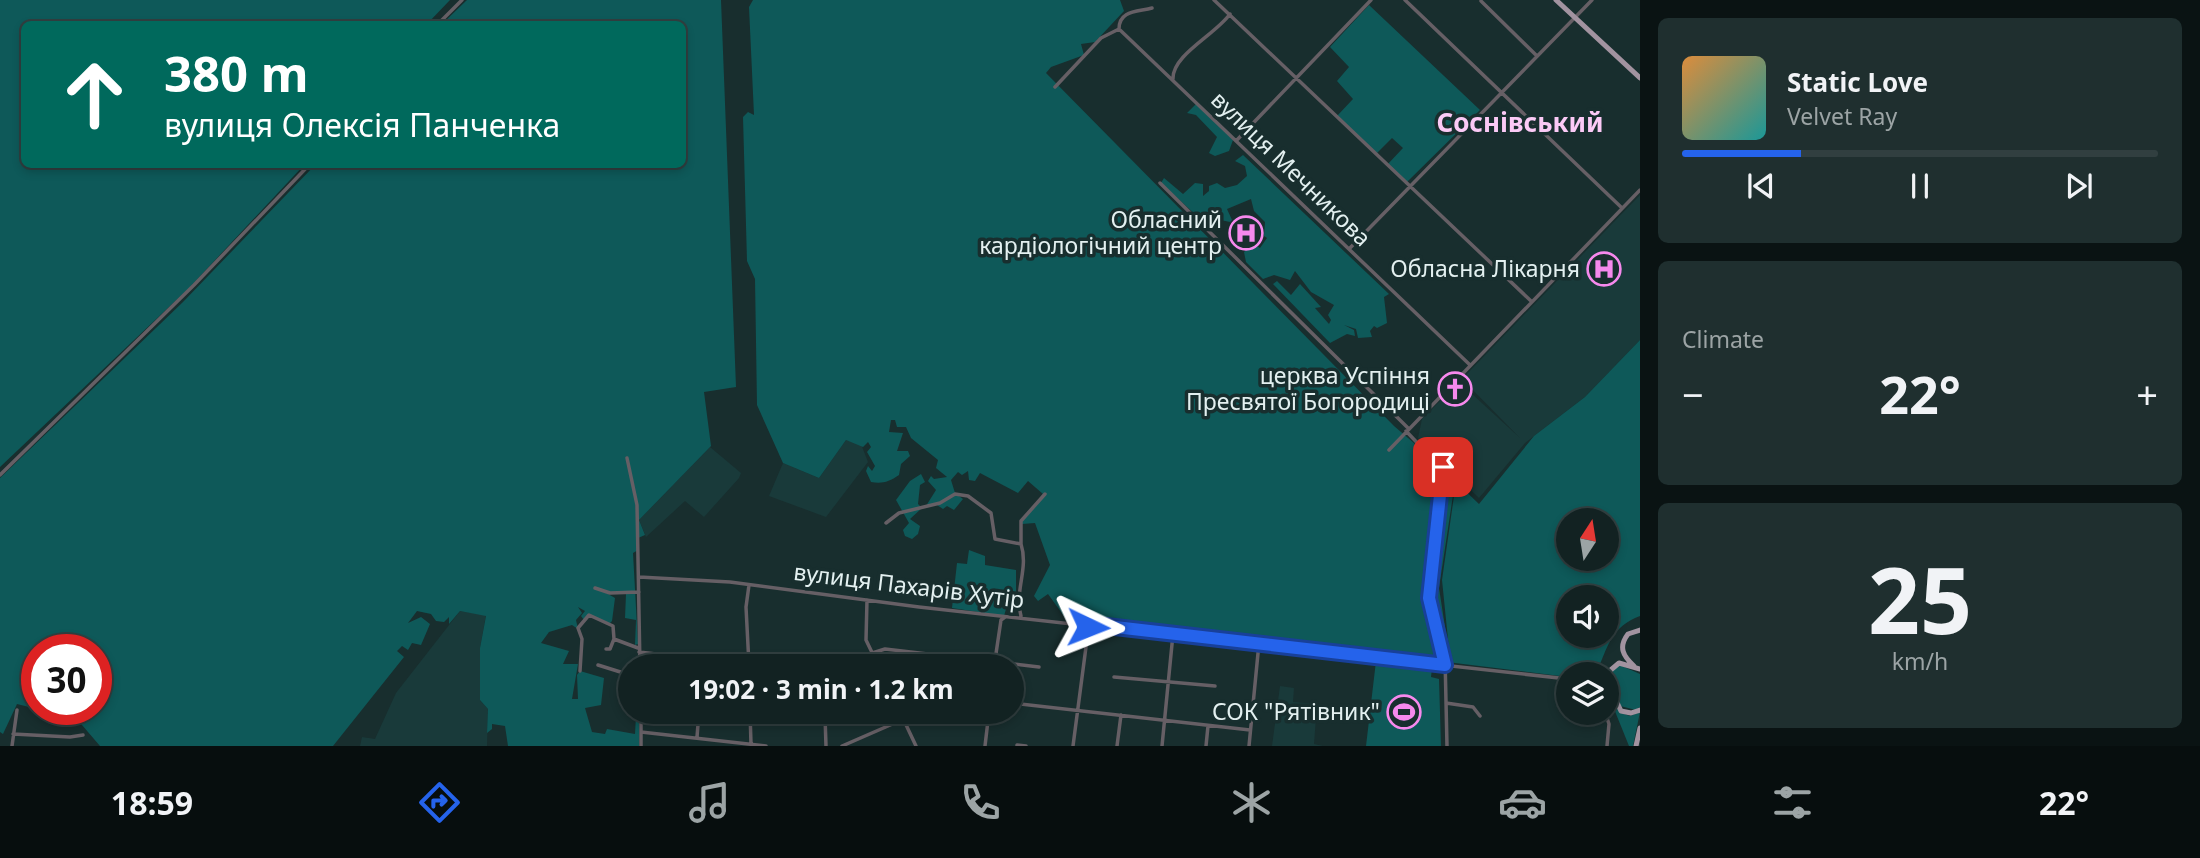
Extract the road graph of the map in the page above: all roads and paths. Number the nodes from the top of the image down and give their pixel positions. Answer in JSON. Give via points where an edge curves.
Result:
{"nodes":[{"id":1,"x":462,"y":0,"type":"edge"},
{"id":2,"x":1214,"y":0,"type":"edge"},
{"id":3,"x":1371,"y":0,"type":"edge"},
{"id":4,"x":1405,"y":0,"type":"edge"},
{"id":5,"x":1556,"y":0,"type":"edge"},
{"id":6,"x":1592,"y":0,"type":"edge"},
{"id":7,"x":1481,"y":1,"type":"edge"},
{"id":8,"x":1152,"y":8,"type":"dead end"},
{"id":9,"x":1230,"y":14,"type":"junction"},
{"id":10,"x":1575,"y":18,"type":"junction"},
{"id":11,"x":441,"y":21,"type":"edge"},
{"id":12,"x":1119,"y":29,"type":"junction"},
{"id":13,"x":1537,"y":56,"type":"junction"},
{"id":14,"x":1297,"y":77,"type":"junction"},
{"id":15,"x":1640,"y":78,"type":"edge"},
{"id":16,"x":1173,"y":81,"type":"junction"},
{"id":17,"x":1055,"y":87,"type":"dead end"},
{"id":18,"x":1502,"y":91,"type":"junction"},
{"id":19,"x":1236,"y":141,"type":"junction"},
{"id":20,"x":306,"y":168,"type":"edge"},
{"id":21,"x":1160,"y":183,"type":"dead end"},
{"id":22,"x":1409,"y":187,"type":"junction"},
{"id":23,"x":1640,"y":190,"type":"edge"},
{"id":24,"x":1622,"y":208,"type":"junction"},
{"id":25,"x":1350,"y":248,"type":"junction"},
{"id":26,"x":1531,"y":301,"type":"junction"},
{"id":27,"x":1469,"y":364,"type":"junction"},
{"id":28,"x":1407,"y":429,"type":"junction"},
{"id":29,"x":1389,"y":450,"type":"dead end"},
{"id":30,"x":627,"y":458,"type":"dead end"},
{"id":31,"x":0,"y":474,"type":"edge"},
{"id":32,"x":1045,"y":494,"type":"dead end"},
{"id":33,"x":886,"y":523,"type":"dead end"},
{"id":34,"x":1021,"y":544,"type":"junction"},
{"id":35,"x":639,"y":577,"type":"junction"},
{"id":36,"x":749,"y":585,"type":"junction"},
{"id":37,"x":595,"y":588,"type":"dead end"},
{"id":38,"x":639,"y":592,"type":"junction"},
{"id":39,"x":867,"y":600,"type":"junction"},
{"id":40,"x":1020,"y":616,"type":"junction"},
{"id":41,"x":1005,"y":617,"type":"junction"},
{"id":42,"x":1089,"y":624,"type":"junction"},
{"id":43,"x":1640,"y":629,"type":"edge"},
{"id":44,"x":1174,"y":634,"type":"junction"},
{"id":45,"x":614,"y":639,"type":"junction"},
{"id":46,"x":1259,"y":643,"type":"junction"},
{"id":47,"x":637,"y":644,"type":"junction"},
{"id":48,"x":606,"y":649,"type":"dead end"},
{"id":49,"x":639,"y":651,"type":"junction"},
{"id":50,"x":872,"y":652,"type":"junction"},
{"id":51,"x":639,"y":654,"type":"edge"},
{"id":52,"x":661,"y":654,"type":"edge"},
{"id":53,"x":748,"y":654,"type":"edge"},
{"id":54,"x":866,"y":654,"type":"edge"},
{"id":55,"x":925,"y":654,"type":"edge"},
{"id":56,"x":996,"y":654,"type":"edge"},
{"id":57,"x":1619,"y":663,"type":"edge"},
{"id":58,"x":598,"y":665,"type":"dead end"},
{"id":59,"x":1445,"y":665,"type":"junction"},
{"id":60,"x":1024,"y":666,"type":"edge"},
{"id":61,"x":1040,"y":667,"type":"dead end"},
{"id":62,"x":1637,"y":667,"type":"edge"},
{"id":63,"x":580,"y":671,"type":"dead end"},
{"id":64,"x":618,"y":671,"type":"edge"},
{"id":65,"x":1114,"y":677,"type":"dead end"},
{"id":66,"x":1556,"y":678,"type":"edge"},
{"id":67,"x":1168,"y":683,"type":"junction"},
{"id":68,"x":1215,"y":687,"type":"dead end"},
{"id":69,"x":1446,"y":703,"type":"junction"},
{"id":70,"x":1024,"y":704,"type":"edge"},
{"id":71,"x":1619,"y":706,"type":"edge"},
{"id":72,"x":17,"y":710,"type":"dead end"},
{"id":73,"x":1078,"y":710,"type":"junction"},
{"id":74,"x":1640,"y":710,"type":"edge"},
{"id":75,"x":1122,"y":716,"type":"junction"},
{"id":76,"x":1480,"y":716,"type":"dead end"},
{"id":77,"x":1165,"y":721,"type":"junction"},
{"id":78,"x":641,"y":724,"type":"edge"},
{"id":79,"x":698,"y":724,"type":"edge"},
{"id":80,"x":750,"y":724,"type":"edge"},
{"id":81,"x":825,"y":724,"type":"edge"},
{"id":82,"x":894,"y":724,"type":"edge"},
{"id":83,"x":905,"y":724,"type":"edge"},
{"id":84,"x":988,"y":724,"type":"edge"},
{"id":85,"x":1609,"y":725,"type":"edge"},
{"id":86,"x":1208,"y":726,"type":"junction"},
{"id":87,"x":1640,"y":728,"type":"edge"},
{"id":88,"x":1250,"y":730,"type":"junction"},
{"id":89,"x":641,"y":732,"type":"junction"},
{"id":90,"x":13,"y":734,"type":"junction"},
{"id":91,"x":83,"y":735,"type":"dead end"},
{"id":92,"x":696,"y":737,"type":"junction"},
{"id":93,"x":751,"y":745,"type":"edge"},
{"id":94,"x":1017,"y":745,"type":"edge"},
{"id":95,"x":12,"y":746,"type":"edge"},
{"id":96,"x":641,"y":746,"type":"edge"},
{"id":97,"x":766,"y":746,"type":"edge"},
{"id":98,"x":826,"y":746,"type":"edge"},
{"id":99,"x":842,"y":746,"type":"edge"},
{"id":100,"x":916,"y":746,"type":"edge"},
{"id":101,"x":985,"y":746,"type":"edge"},
{"id":102,"x":1026,"y":746,"type":"edge"},
{"id":103,"x":1073,"y":746,"type":"edge"},
{"id":104,"x":1117,"y":746,"type":"edge"},
{"id":105,"x":1162,"y":746,"type":"edge"},
{"id":106,"x":1206,"y":746,"type":"edge"},
{"id":107,"x":1249,"y":746,"type":"edge"},
{"id":108,"x":1447,"y":746,"type":"edge"},
{"id":109,"x":1607,"y":746,"type":"edge"},
{"id":110,"x":1636,"y":746,"type":"edge"}],
"edges":[{"from":1,"to":11,"type":"street"},
{"from":2,"to":9,"type":"street"},
{"from":3,"to":14,"type":"street"},
{"from":4,"to":18,"type":"street"},
{"from":5,"to":10,"type":"main road"},
{"from":6,"to":10,"type":"street"},
{"from":7,"to":13,"type":"street"},
{"from":8,"to":12,"type":"street","via":[[1128,13],[1120,19]]},
{"from":9,"to":14,"type":"street"},
{"from":9,"to":16,"type":"street","via":[[1178,62]]},
{"from":10,"to":13,"type":"street"},
{"from":10,"to":15,"type":"main road"},
{"from":12,"to":16,"type":"street","name":"вулиця Мечникова"},
{"from":12,"to":17,"type":"street","via":[[1101,38]]},
{"from":13,"to":18,"type":"street"},
{"from":14,"to":19,"type":"street"},
{"from":14,"to":22,"type":"street"},
{"from":16,"to":19,"type":"street","name":"вулиця Мечникова"},
{"from":18,"to":22,"type":"street"},
{"from":18,"to":24,"type":"street"},
{"from":19,"to":25,"type":"street","name":"вулиця Мечникова"},
{"from":20,"to":31,"type":"street"},
{"from":21,"to":28,"type":"street"},
{"from":22,"to":25,"type":"street"},
{"from":22,"to":26,"type":"street"},
{"from":23,"to":24,"type":"street"},
{"from":24,"to":26,"type":"street"},
{"from":25,"to":27,"type":"street","name":"вулиця Мечникова"},
{"from":26,"to":27,"type":"street"},
{"from":27,"to":28,"type":"street"},
{"from":28,"to":29,"type":"street"},
{"from":28,"to":59,"type":"street","via":[[1443,467],[1429,598]]},
{"from":30,"to":35,"type":"street","via":[[638,505]]},
{"from":32,"to":34,"type":"street","via":[[1021,520]]},
{"from":33,"to":34,"type":"street","via":[[899,513],[960,493],[990,513],[995,539]]},
{"from":34,"to":40,"type":"street","via":[[1025,556],[1017,601]]},
{"from":35,"to":36,"type":"street","name":"вулиця Пахарів Хутір"},
{"from":35,"to":38,"type":"street"},
{"from":36,"to":39,"type":"street","name":"вулиця Пахарів Хутір"},
{"from":36,"to":53,"type":"street"},
{"from":37,"to":38,"type":"street"},
{"from":38,"to":47,"type":"street"},
{"from":39,"to":41,"type":"street","name":"вулиця Пахарів Хутір"},
{"from":39,"to":50,"type":"street","via":[[866,640]]},
{"from":40,"to":41,"type":"street","name":"вулиця Пахарів Хутір"},
{"from":40,"to":42,"type":"street","name":"вулиця Пахарів Хутір"},
{"from":41,"to":56,"type":"street"},
{"from":42,"to":44,"type":"street","name":"вулиця Пахарів Хутір"},
{"from":42,"to":73,"type":"street"},
{"from":43,"to":62,"type":"main road","via":[[1628,634],[1622,644],[1624,657]]},
{"from":44,"to":46,"type":"street","name":"вулиця Пахарів Хутір"},
{"from":44,"to":67,"type":"street"},
{"from":45,"to":47,"type":"street"},
{"from":45,"to":48,"type":"street"},
{"from":45,"to":63,"type":"street","via":[[613,626],[589,615],[578,628]]},
{"from":46,"to":59,"type":"street","name":"вулиця Пахарів Хутір"},
{"from":46,"to":88,"type":"street"},
{"from":47,"to":49,"type":"street"},
{"from":49,"to":51,"type":"street"},
{"from":49,"to":52,"type":"street"},
{"from":50,"to":54,"type":"street"},
{"from":50,"to":55,"type":"street","via":[[890,649]]},
{"from":57,"to":62,"type":"main road"},
{"from":58,"to":64,"type":"street"},
{"from":59,"to":66,"type":"street","name":"вулиця Пахарів Хутір"},
{"from":59,"to":69,"type":"street"},
{"from":60,"to":61,"type":"street"},
{"from":65,"to":67,"type":"street"},
{"from":67,"to":68,"type":"street"},
{"from":67,"to":77,"type":"street"},
{"from":69,"to":76,"type":"street","via":[[1473,707]]},
{"from":69,"to":108,"type":"street"},
{"from":70,"to":73,"type":"street"},
{"from":71,"to":74,"type":"main road","via":[[1631,713]]},
{"from":72,"to":90,"type":"street"},
{"from":73,"to":75,"type":"street"},
{"from":73,"to":103,"type":"street"},
{"from":75,"to":77,"type":"street"},
{"from":75,"to":104,"type":"street"},
{"from":77,"to":86,"type":"street"},
{"from":77,"to":105,"type":"street"},
{"from":78,"to":89,"type":"street"},
{"from":79,"to":92,"type":"street"},
{"from":80,"to":93,"type":"street"},
{"from":81,"to":98,"type":"street"},
{"from":82,"to":99,"type":"street"},
{"from":83,"to":100,"type":"street"},
{"from":84,"to":101,"type":"street"},
{"from":85,"to":109,"type":"street"},
{"from":86,"to":88,"type":"street"},
{"from":86,"to":106,"type":"street"},
{"from":87,"to":110,"type":"main road"},
{"from":88,"to":107,"type":"street"},
{"from":89,"to":92,"type":"street"},
{"from":89,"to":96,"type":"street"},
{"from":90,"to":91,"type":"street"},
{"from":90,"to":95,"type":"street"},
{"from":92,"to":93,"type":"street"},
{"from":93,"to":97,"type":"street"},
{"from":94,"to":102,"type":"street"}]}
